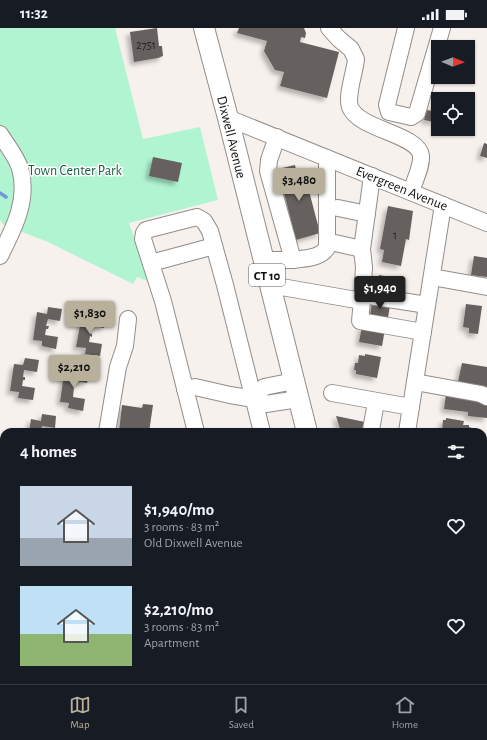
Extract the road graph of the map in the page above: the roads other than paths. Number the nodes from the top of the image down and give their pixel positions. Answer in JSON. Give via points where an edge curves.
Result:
{"nodes":[{"id":1,"x":204,"y":28,"type":"edge"},
{"id":2,"x":406,"y":28,"type":"edge"},
{"id":3,"x":442,"y":28,"type":"edge"},
{"id":4,"x":334,"y":31,"type":"edge"},
{"id":5,"x":228,"y":118,"type":"junction"},
{"id":6,"x":0,"y":134,"type":"edge"},
{"id":7,"x":277,"y":137,"type":"junction"},
{"id":8,"x":327,"y":158,"type":"junction"},
{"id":9,"x":372,"y":176,"type":"junction"},
{"id":10,"x":411,"y":192,"type":"junction"},
{"id":11,"x":443,"y":205,"type":"junction"},
{"id":12,"x":338,"y":208,"type":"dead end"},
{"id":13,"x":367,"y":214,"type":"junction"},
{"id":14,"x":487,"y":223,"type":"edge"},
{"id":15,"x":335,"y":243,"type":"dead end"},
{"id":16,"x":214,"y":246,"type":"junction"},
{"id":17,"x":362,"y":249,"type":"junction"},
{"id":18,"x":0,"y":256,"type":"edge"},
{"id":19,"x":263,"y":260,"type":"junction"},
{"id":20,"x":293,"y":260,"type":"junction"},
{"id":21,"x":151,"y":263,"type":"junction"},
{"id":22,"x":432,"y":277,"type":"junction"},
{"id":23,"x":270,"y":284,"type":"junction"},
{"id":24,"x":487,"y":287,"type":"edge"},
{"id":25,"x":363,"y":298,"type":"junction"},
{"id":26,"x":427,"y":305,"type":"junction"},
{"id":27,"x":128,"y":319,"type":"dead end"},
{"id":28,"x":423,"y":332,"type":"junction"},
{"id":29,"x":415,"y":382,"type":"junction"},
{"id":30,"x":185,"y":388,"type":"junction"},
{"id":31,"x":296,"y":390,"type":"junction"},
{"id":32,"x":332,"y":393,"type":"dead end"},
{"id":33,"x":487,"y":396,"type":"edge"},
{"id":34,"x":254,"y":399,"type":"junction"},
{"id":35,"x":376,"y":402,"type":"junction"},
{"id":36,"x":411,"y":407,"type":"junction"},
{"id":37,"x":108,"y":428,"type":"edge"},
{"id":38,"x":195,"y":428,"type":"edge"},
{"id":39,"x":261,"y":428,"type":"edge"},
{"id":40,"x":306,"y":428,"type":"edge"},
{"id":41,"x":371,"y":428,"type":"edge"},
{"id":42,"x":408,"y":428,"type":"edge"},
{"id":43,"x":0,"y":654,"type":"edge"},
{"id":44,"x":0,"y":682,"type":"edge"}],
"edges":[{"from":1,"to":5,"type":"main road","name":"Dixwell Avenue","number":"CT 10"},
{"from":2,"to":3,"type":"street","via":[[387,105],[389,112],[411,117],[418,113]]},
{"from":4,"to":10,"type":"street","via":[[351,49],[356,59],[349,96],[352,111],[363,120],[408,141],[417,148],[421,156]]},
{"from":5,"to":7,"type":"street","name":"Evergreen Avenue"},
{"from":5,"to":19,"type":"main road","name":"Dixwell Avenue","number":"CT 10"},
{"from":6,"to":18,"type":"street","via":[[19,167],[24,187],[20,212]]},
{"from":7,"to":8,"type":"street","name":"Evergreen Avenue"},
{"from":7,"to":20,"type":"street","via":[[268,171]]},
{"from":8,"to":9,"type":"street","name":"Evergreen Avenue"},
{"from":8,"to":20,"type":"street","via":[[327,248],[324,253],[315,257]]},
{"from":9,"to":10,"type":"street","name":"Evergreen Avenue"},
{"from":9,"to":13,"type":"street"},
{"from":10,"to":11,"type":"street","name":"Evergreen Avenue"},
{"from":11,"to":14,"type":"street","name":"Evergreen Avenue"},
{"from":11,"to":22,"type":"street"},
{"from":12,"to":13,"type":"street"},
{"from":13,"to":17,"type":"street"},
{"from":15,"to":17,"type":"street"},
{"from":16,"to":21,"type":"street"},
{"from":16,"to":21,"type":"street","via":[[210,231],[204,221],[197,217],[146,230],[144,240]]},
{"from":16,"to":34,"type":"street"},
{"from":17,"to":25,"type":"street"},
{"from":19,"to":20,"type":"street"},
{"from":19,"to":23,"type":"main road","name":"Dixwell Avenue","number":"CT 10"},
{"from":21,"to":30,"type":"street"},
{"from":22,"to":24,"type":"street"},
{"from":22,"to":26,"type":"street"},
{"from":23,"to":25,"type":"street"},
{"from":23,"to":31,"type":"main road","name":"Dixwell Avenue","number":"CT 10"},
{"from":25,"to":26,"type":"street"},
{"from":25,"to":28,"type":"street","via":[[360,320]]},
{"from":26,"to":28,"type":"street"},
{"from":27,"to":37,"type":"street"},
{"from":28,"to":29,"type":"street"},
{"from":29,"to":33,"type":"street"},
{"from":29,"to":36,"type":"street"},
{"from":30,"to":34,"type":"street","via":[[195,387]]},
{"from":30,"to":38,"type":"street"},
{"from":31,"to":34,"type":"street","via":[[264,387]]},
{"from":31,"to":40,"type":"main road","name":"Dixwell Avenue","number":"CT 10"},
{"from":32,"to":35,"type":"street"},
{"from":34,"to":39,"type":"street"},
{"from":35,"to":36,"type":"street"},
{"from":35,"to":41,"type":"street"},
{"from":36,"to":42,"type":"street"},
{"from":43,"to":44,"type":"street"}]}
